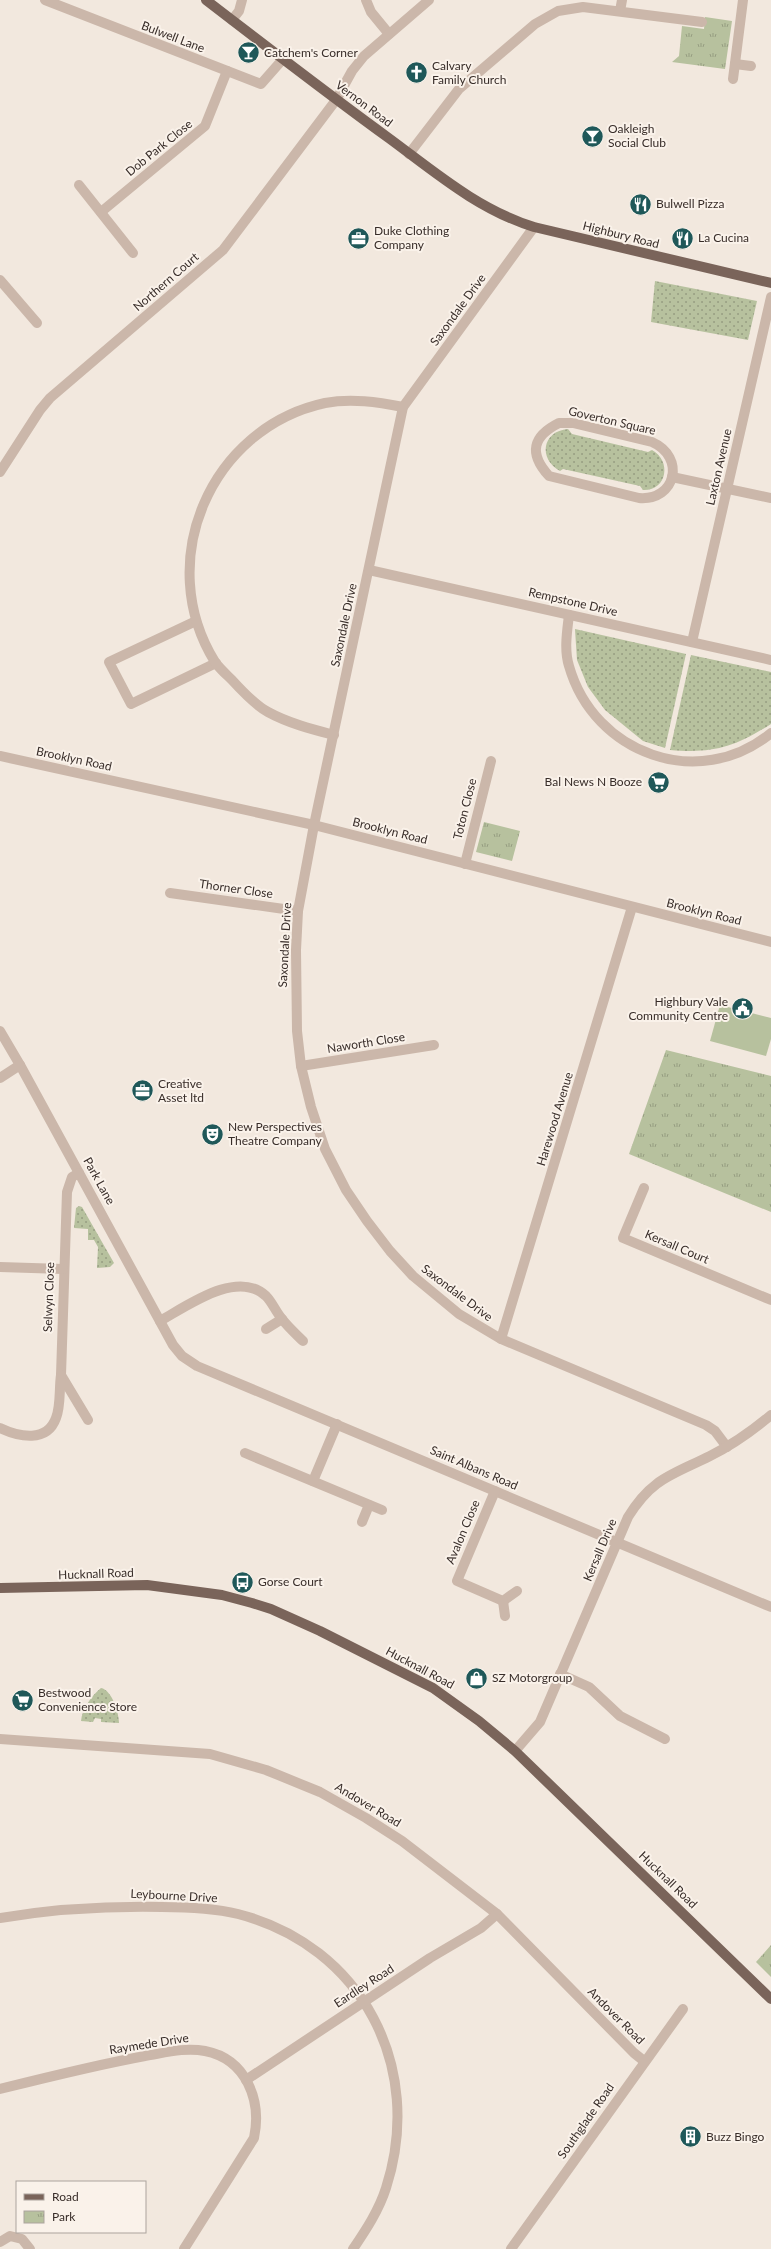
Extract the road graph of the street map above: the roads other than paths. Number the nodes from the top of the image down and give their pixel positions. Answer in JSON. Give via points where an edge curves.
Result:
{"nodes":[{"id":1,"x":206,"y":0,"type":"edge"},
{"id":2,"x":242,"y":0,"type":"edge"},
{"id":3,"x":366,"y":0,"type":"edge"},
{"id":4,"x":430,"y":0,"type":"edge"},
{"id":5,"x":622,"y":0,"type":"edge"},
{"id":6,"x":743,"y":0,"type":"edge"},
{"id":7,"x":51,"y":1,"type":"edge"},
{"id":8,"x":620,"y":12,"type":"junction"},
{"id":9,"x":232,"y":20,"type":"junction"},
{"id":10,"x":702,"y":22,"type":"dead end"},
{"id":11,"x":389,"y":34,"type":"junction"},
{"id":12,"x":283,"y":59,"type":"junction"},
{"id":13,"x":734,"y":64,"type":"junction"},
{"id":14,"x":751,"y":66,"type":"dead end"},
{"id":15,"x":227,"y":71,"type":"junction"},
{"id":16,"x":733,"y":80,"type":"dead end"},
{"id":17,"x":336,"y":100,"type":"junction"},
{"id":18,"x":409,"y":154,"type":"junction"},
{"id":19,"x":79,"y":185,"type":"dead end"},
{"id":20,"x":101,"y":212,"type":"junction"},
{"id":21,"x":512,"y":220,"type":"joint"},
{"id":22,"x":534,"y":228,"type":"junction"},
{"id":23,"x":133,"y":253,"type":"dead end"},
{"id":24,"x":771,"y":283,"type":"edge"},
{"id":25,"x":2,"y":285,"type":"edge"},
{"id":26,"x":771,"y":297,"type":"edge"},
{"id":27,"x":37,"y":323,"type":"dead end"},
{"id":28,"x":403,"y":407,"type":"junction"},
{"id":29,"x":0,"y":472,"type":"edge"},
{"id":30,"x":672,"y":477,"type":"junction"},
{"id":31,"x":727,"y":489,"type":"junction"},
{"id":32,"x":771,"y":498,"type":"edge"},
{"id":33,"x":369,"y":570,"type":"junction"},
{"id":34,"x":569,"y":615,"type":"junction"},
{"id":35,"x":196,"y":621,"type":"junction"},
{"id":36,"x":692,"y":642,"type":"junction"},
{"id":37,"x":771,"y":660,"type":"edge"},
{"id":38,"x":216,"y":663,"type":"junction"},
{"id":39,"x":771,"y":733,"type":"edge"},
{"id":40,"x":334,"y":735,"type":"junction"},
{"id":41,"x":0,"y":756,"type":"edge"},
{"id":42,"x":491,"y":761,"type":"dead end"},
{"id":43,"x":314,"y":826,"type":"junction"},
{"id":44,"x":465,"y":864,"type":"junction"},
{"id":45,"x":170,"y":893,"type":"dead end"},
{"id":46,"x":632,"y":907,"type":"junction"},
{"id":47,"x":298,"y":911,"type":"junction"},
{"id":48,"x":771,"y":942,"type":"edge"},
{"id":49,"x":0,"y":1031,"type":"edge"},
{"id":50,"x":434,"y":1045,"type":"dead end"},
{"id":51,"x":20,"y":1065,"type":"junction"},
{"id":52,"x":301,"y":1066,"type":"junction"},
{"id":53,"x":0,"y":1078,"type":"edge"},
{"id":54,"x":79,"y":1173,"type":"junction"},
{"id":55,"x":644,"y":1188,"type":"dead end"},
{"id":56,"x":0,"y":1267,"type":"edge"},
{"id":57,"x":63,"y":1269,"type":"junction"},
{"id":58,"x":771,"y":1300,"type":"edge"},
{"id":59,"x":282,"y":1319,"type":"junction"},
{"id":60,"x":160,"y":1321,"type":"junction"},
{"id":61,"x":266,"y":1329,"type":"dead end"},
{"id":62,"x":501,"y":1339,"type":"junction"},
{"id":63,"x":303,"y":1341,"type":"dead end"},
{"id":64,"x":172,"y":1345,"type":"joint"},
{"id":65,"x":61,"y":1374,"type":"junction"},
{"id":66,"x":771,"y":1415,"type":"edge"},
{"id":67,"x":88,"y":1420,"type":"dead end"},
{"id":68,"x":336,"y":1424,"type":"junction"},
{"id":69,"x":0,"y":1428,"type":"edge"},
{"id":70,"x":727,"y":1447,"type":"junction"},
{"id":71,"x":245,"y":1453,"type":"dead end"},
{"id":72,"x":313,"y":1481,"type":"junction"},
{"id":73,"x":495,"y":1491,"type":"junction"},
{"id":74,"x":369,"y":1505,"type":"junction"},
{"id":75,"x":382,"y":1510,"type":"dead end"},
{"id":76,"x":362,"y":1522,"type":"dead end"},
{"id":77,"x":617,"y":1542,"type":"junction"},
{"id":78,"x":0,"y":1588,"type":"edge"},
{"id":79,"x":517,"y":1591,"type":"dead end"},
{"id":80,"x":504,"y":1601,"type":"junction"},
{"id":81,"x":771,"y":1607,"type":"edge"},
{"id":82,"x":505,"y":1616,"type":"dead end"},
{"id":83,"x":560,"y":1674,"type":"junction"},
{"id":84,"x":0,"y":1739,"type":"edge"},
{"id":85,"x":665,"y":1739,"type":"dead end"},
{"id":86,"x":515,"y":1751,"type":"junction"},
{"id":87,"x":497,"y":1914,"type":"junction"},
{"id":88,"x":0,"y":1918,"type":"edge"},
{"id":89,"x":771,"y":1999,"type":"edge"},
{"id":90,"x":364,"y":2002,"type":"junction"},
{"id":91,"x":683,"y":2009,"type":"dead end"},
{"id":92,"x":644,"y":2061,"type":"junction"},
{"id":93,"x":246,"y":2080,"type":"junction"},
{"id":94,"x":0,"y":2090,"type":"edge"},
{"id":95,"x":0,"y":2242,"type":"edge"},
{"id":96,"x":30,"y":2249,"type":"edge"},
{"id":97,"x":184,"y":2249,"type":"edge"},
{"id":98,"x":353,"y":2249,"type":"edge"},
{"id":99,"x":511,"y":2249,"type":"edge"}],
"edges":[{"from":1,"to":9,"type":"main road","name":"Vernon Road"},
{"from":2,"to":9,"type":"street","via":[[239,11]]},
{"from":3,"to":11,"type":"street","via":[[371,12]]},
{"from":4,"to":11,"type":"street","name":"Northern Court"},
{"from":5,"to":8,"type":"street"},
{"from":6,"to":13,"type":"street"},
{"from":7,"to":15,"type":"street","name":"Bulwell Lane"},
{"from":8,"to":10,"type":"street"},
{"from":8,"to":18,"type":"street","via":[[583,7],[558,11],[535,24],[459,89]]},
{"from":9,"to":12,"type":"main road","name":"Vernon Road"},
{"from":11,"to":17,"type":"street","name":"Northern Court","via":[[364,56],[352,71]]},
{"from":12,"to":15,"type":"street","name":"Bulwell Lane","via":[[261,84]]},
{"from":12,"to":17,"type":"main road","name":"Vernon Road"},
{"from":13,"to":14,"type":"street"},
{"from":13,"to":16,"type":"street"},
{"from":15,"to":20,"type":"street","name":"Dob Park Close","via":[[205,126]]},
{"from":17,"to":18,"type":"main road","name":"Vernon Road"},
{"from":17,"to":29,"type":"street","name":"Northern Court","via":[[223,250],[50,398]]},
{"from":18,"to":21,"type":"main road","name":"Vernon Road","via":[[464,194]]},
{"from":19,"to":20,"type":"street"},
{"from":20,"to":23,"type":"street"},
{"from":21,"to":22,"type":"main road","name":"Highbury Road"},
{"from":22,"to":24,"type":"main road","name":"Highbury Road"},
{"from":22,"to":28,"type":"street","name":"Saxondale Drive"},
{"from":25,"to":27,"type":"street"},
{"from":26,"to":31,"type":"street","name":"Laxton Avenue"},
{"from":28,"to":33,"type":"street","name":"Saxondale Drive"},
{"from":28,"to":35,"type":"street","via":[[367,400],[326,403],[286,416],[251,440],[220,472],[203,503],[191,543],[190,584]]},
{"from":30,"to":30,"type":"street","name":"Goverton Square","via":[[668,487],[650,499],[562,480],[549,476],[539,466],[535,453],[538,438],[546,430],[560,423],[573,423],[652,442],[662,446],[669,454],[673,466]]},
{"from":30,"to":31,"type":"street"},
{"from":31,"to":32,"type":"street"},
{"from":31,"to":36,"type":"street","name":"Laxton Avenue"},
{"from":33,"to":34,"type":"street","name":"Rempstone Drive"},
{"from":33,"to":40,"type":"street","name":"Saxondale Drive"},
{"from":34,"to":36,"type":"street","name":"Rempstone Drive"},
{"from":34,"to":39,"type":"street","via":[[566,641],[568,666],[582,697],[599,721],[620,739],[666,760],[690,763],[740,752]]},
{"from":35,"to":38,"type":"street"},
{"from":35,"to":38,"type":"street","via":[[109,662],[131,704]]},
{"from":36,"to":37,"type":"street","name":"Rempstone Drive"},
{"from":38,"to":40,"type":"street","via":[[240,689],[267,712],[301,726]]},
{"from":40,"to":43,"type":"street","name":"Saxondale Drive"},
{"from":41,"to":43,"type":"street","name":"Brooklyn Road"},
{"from":42,"to":44,"type":"street","name":"Toton Close"},
{"from":43,"to":44,"type":"street","name":"Brooklyn Road"},
{"from":43,"to":47,"type":"street","name":"Saxondale Drive"},
{"from":44,"to":46,"type":"street","name":"Brooklyn Road"},
{"from":45,"to":47,"type":"street","name":"Thorner Close"},
{"from":46,"to":48,"type":"street","name":"Brooklyn Road"},
{"from":46,"to":62,"type":"street","name":"Harewood Avenue"},
{"from":47,"to":52,"type":"street","name":"Saxondale Drive","via":[[295,991]]},
{"from":49,"to":51,"type":"street","name":"Park Lane"},
{"from":50,"to":52,"type":"street","name":"Naworth Close"},
{"from":51,"to":53,"type":"street"},
{"from":51,"to":54,"type":"street","name":"Park Lane"},
{"from":52,"to":62,"type":"street","name":"Saxondale Drive","via":[[325,1148],[346,1190],[367,1222],[413,1276],[459,1314]]},
{"from":54,"to":57,"type":"street","name":"Selwyn Close","via":[[72,1177],[67,1192]]},
{"from":54,"to":60,"type":"street","name":"Park Lane"},
{"from":55,"to":58,"type":"street","name":"Kersall Court","via":[[623,1238]]},
{"from":56,"to":57,"type":"street"},
{"from":57,"to":65,"type":"street","name":"Selwyn Close"},
{"from":59,"to":60,"type":"street","via":[[266,1296],[255,1289],[239,1285],[222,1288]]},
{"from":59,"to":61,"type":"street"},
{"from":59,"to":63,"type":"street"},
{"from":60,"to":64,"type":"street","name":"Park Lane"},
{"from":62,"to":70,"type":"street","name":"Saxondale Drive","via":[[706,1425],[715,1431]]},
{"from":64,"to":68,"type":"street","name":"Saint Albans Road","via":[[190,1363]]},
{"from":65,"to":67,"type":"street"},
{"from":65,"to":69,"type":"street","via":[[57,1417],[45,1432],[36,1436],[14,1434]]},
{"from":66,"to":70,"type":"street","name":"Kersall Drive"},
{"from":68,"to":72,"type":"street"},
{"from":68,"to":73,"type":"street","name":"Saint Albans Road"},
{"from":70,"to":77,"type":"street","name":"Kersall Drive","via":[[675,1471],[657,1483],[636,1504]]},
{"from":71,"to":72,"type":"street"},
{"from":72,"to":74,"type":"street"},
{"from":73,"to":77,"type":"street","name":"Saint Albans Road"},
{"from":73,"to":80,"type":"street","name":"Avalon Close","via":[[457,1581]]},
{"from":74,"to":75,"type":"street"},
{"from":74,"to":76,"type":"street"},
{"from":77,"to":81,"type":"street","name":"Saint Albans Road"},
{"from":77,"to":83,"type":"street","name":"Kersall Drive"},
{"from":78,"to":86,"type":"main road","name":"Hucknall Road","via":[[146,1585],[222,1595],[252,1602],[320,1631],[433,1688]]},
{"from":79,"to":80,"type":"street"},
{"from":80,"to":82,"type":"street"},
{"from":83,"to":85,"type":"street","via":[[589,1687],[620,1716]]},
{"from":83,"to":86,"type":"street","name":"Kersall Drive","via":[[540,1722]]},
{"from":84,"to":87,"type":"street","name":"Andover Road","via":[[187,1751],[210,1754],[266,1770],[320,1792],[366,1818],[430,1861]]},
{"from":86,"to":89,"type":"main road","name":"Hucknall Road"},
{"from":87,"to":90,"type":"street","name":"Eardley Road","via":[[481,1928]]},
{"from":87,"to":92,"type":"street","name":"Andover Road"},
{"from":88,"to":90,"type":"street","name":"Leybourne Drive","via":[[121,1906],[196,1908],[237,1914],[275,1926],[309,1945],[340,1971]]},
{"from":90,"to":93,"type":"street","name":"Eardley Road"},
{"from":90,"to":98,"type":"street","name":"Leybourne Drive","via":[[380,2030],[390,2056],[397,2088],[399,2121],[386,2189],[372,2219]]},
{"from":91,"to":92,"type":"street","name":"Southglade Road"},
{"from":92,"to":99,"type":"street","name":"Southglade Road"},
{"from":93,"to":94,"type":"street","name":"Raymede Drive","via":[[237,2069],[215,2054],[182,2050],[85,2067]]},
{"from":93,"to":97,"type":"street","name":"Raymede Drive","via":[[257,2108],[254,2138]]},
{"from":95,"to":96,"type":"street","via":[[10,2236],[22,2239]]}]}
